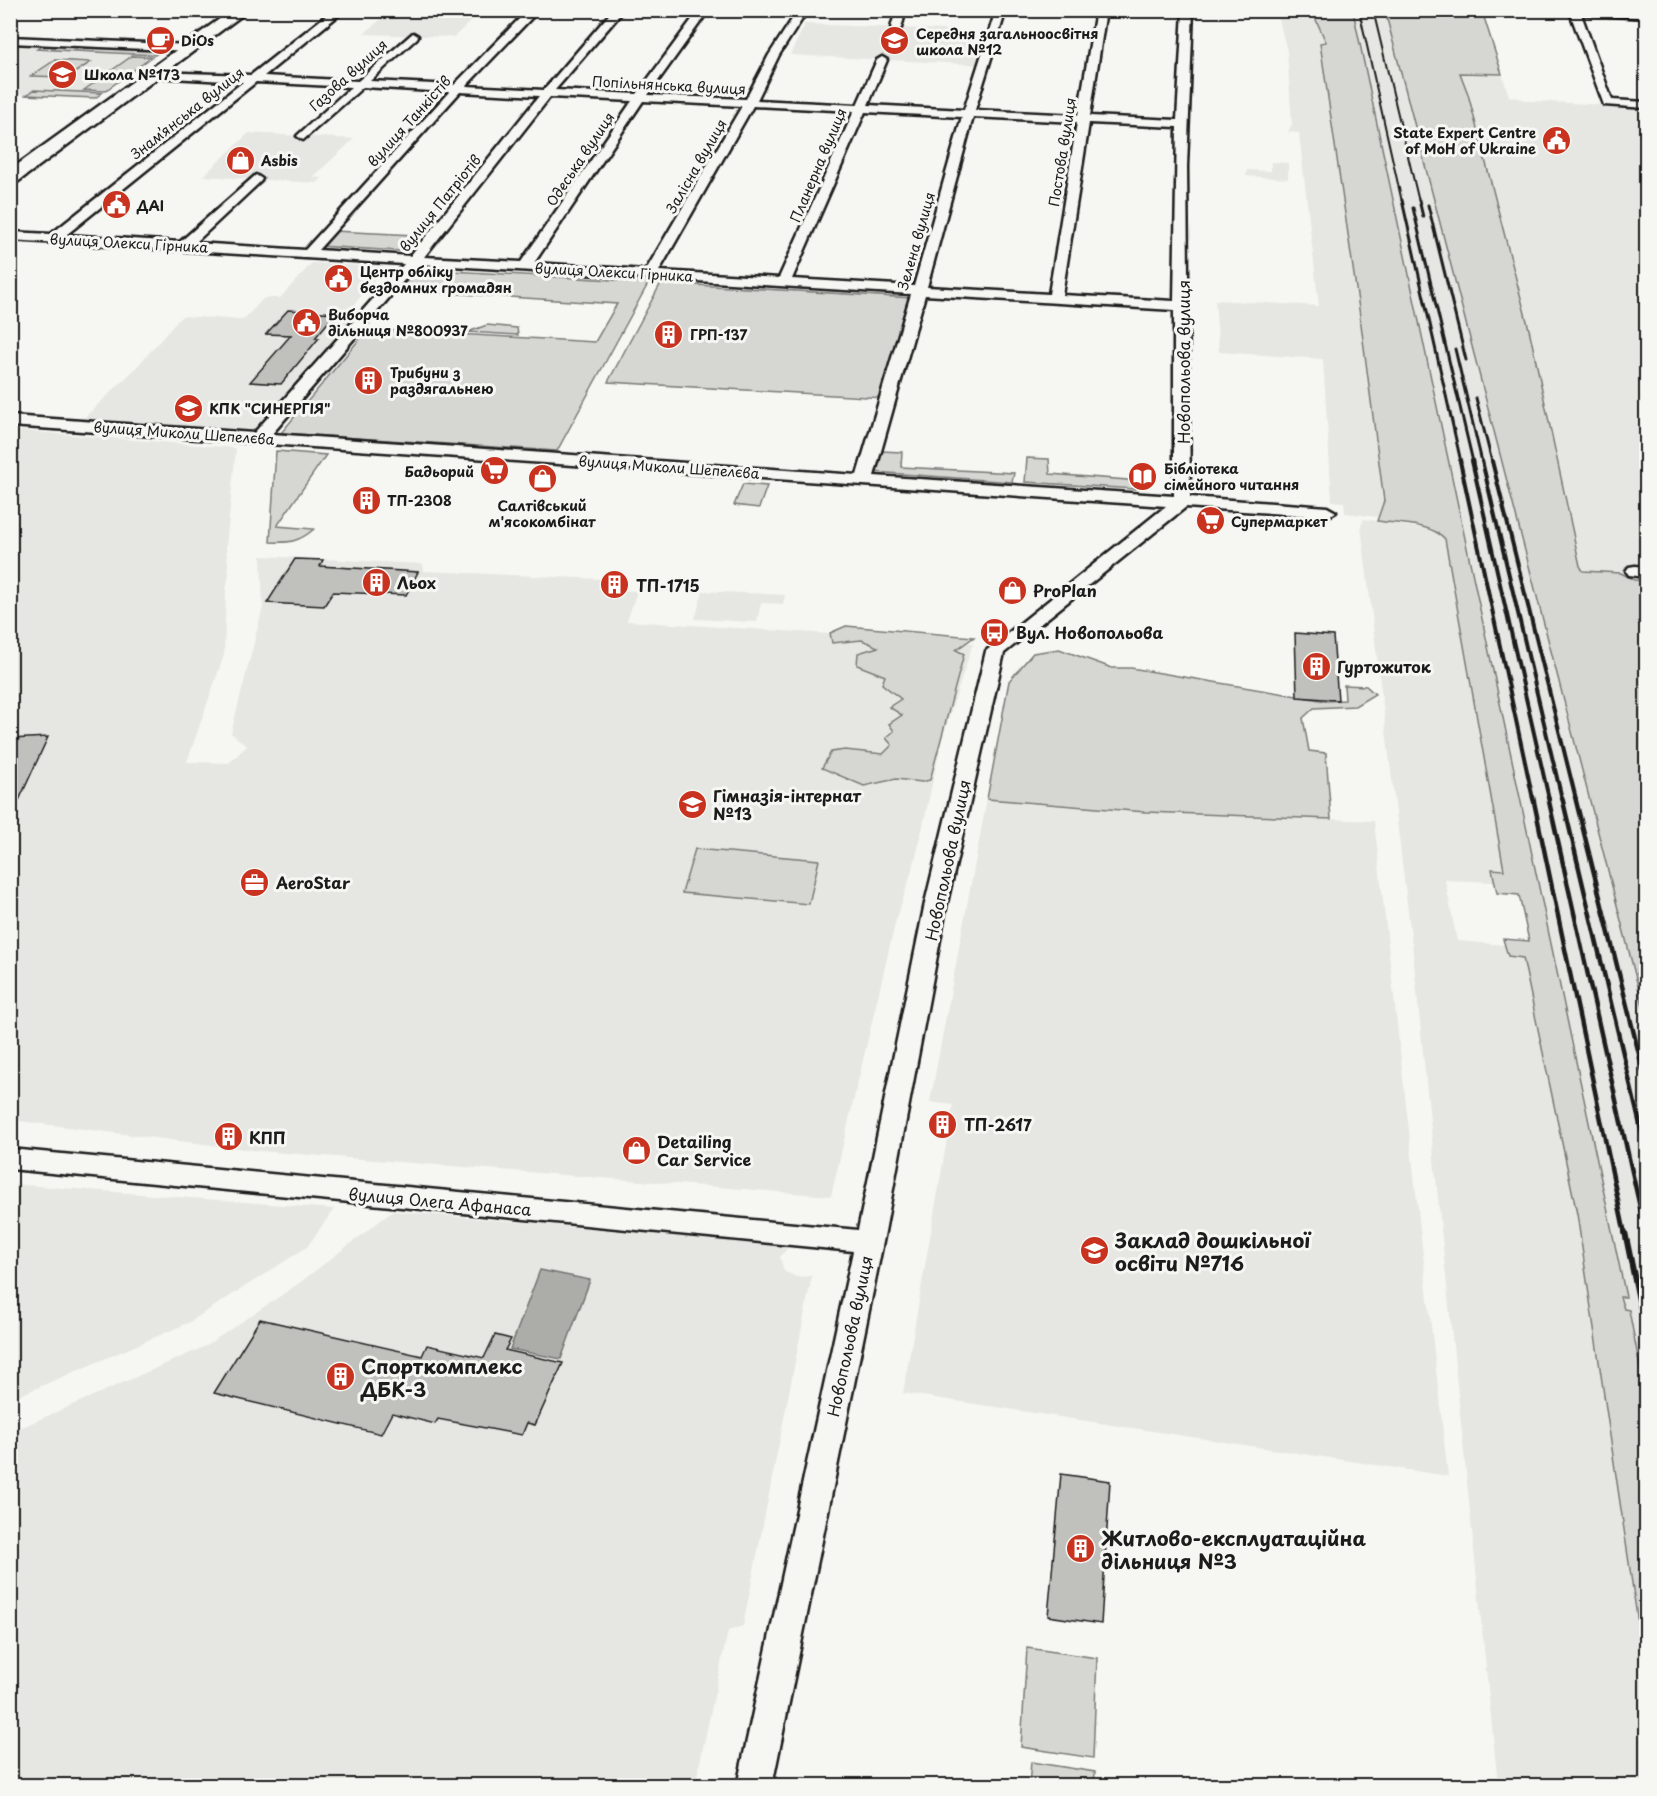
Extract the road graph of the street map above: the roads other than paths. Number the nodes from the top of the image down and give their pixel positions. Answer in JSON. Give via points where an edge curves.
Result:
{"nodes":[{"id":1,"x":242,"y":10,"type":"edge"},
{"id":2,"x":340,"y":10,"type":"edge"},
{"id":3,"x":534,"y":10,"type":"edge"},
{"id":4,"x":619,"y":10,"type":"edge"},
{"id":5,"x":704,"y":10,"type":"edge"},
{"id":6,"x":803,"y":10,"type":"edge"},
{"id":7,"x":901,"y":10,"type":"edge"},
{"id":8,"x":1001,"y":10,"type":"edge"},
{"id":9,"x":1101,"y":10,"type":"edge"},
{"id":10,"x":1188,"y":10,"type":"edge"},
{"id":11,"x":1574,"y":11,"type":"edge"},
{"id":12,"x":1647,"y":15,"type":"edge"},
{"id":13,"x":896,"y":28,"type":"dead end"},
{"id":14,"x":413,"y":36,"type":"dead end"},
{"id":15,"x":10,"y":40,"type":"edge"},
{"id":16,"x":190,"y":48,"type":"junction"},
{"id":17,"x":882,"y":60,"type":"dead end"},
{"id":18,"x":154,"y":74,"type":"junction"},
{"id":19,"x":254,"y":80,"type":"junction"},
{"id":20,"x":358,"y":85,"type":"junction"},
{"id":21,"x":457,"y":89,"type":"junction"},
{"id":22,"x":546,"y":94,"type":"junction"},
{"id":23,"x":639,"y":99,"type":"junction"},
{"id":24,"x":749,"y":104,"type":"junction"},
{"id":25,"x":1647,"y":105,"type":"edge"},
{"id":26,"x":858,"y":109,"type":"junction"},
{"id":27,"x":968,"y":115,"type":"junction"},
{"id":28,"x":1082,"y":120,"type":"junction"},
{"id":29,"x":1182,"y":124,"type":"junction"},
{"id":30,"x":303,"y":136,"type":"dead end"},
{"id":31,"x":10,"y":179,"type":"edge"},
{"id":32,"x":256,"y":179,"type":"dead end"},
{"id":33,"x":10,"y":236,"type":"edge"},
{"id":34,"x":53,"y":239,"type":"junction"},
{"id":35,"x":184,"y":246,"type":"junction"},
{"id":36,"x":308,"y":254,"type":"junction"},
{"id":37,"x":414,"y":260,"type":"junction"},
{"id":38,"x":525,"y":267,"type":"junction"},
{"id":39,"x":651,"y":274,"type":"junction"},
{"id":40,"x":784,"y":282,"type":"junction"},
{"id":41,"x":918,"y":290,"type":"junction"},
{"id":42,"x":1055,"y":298,"type":"junction"},
{"id":43,"x":1182,"y":306,"type":"junction"},
{"id":44,"x":10,"y":421,"type":"edge"},
{"id":45,"x":258,"y":438,"type":"junction"},
{"id":46,"x":864,"y":480,"type":"junction"},
{"id":47,"x":1182,"y":502,"type":"junction"},
{"id":48,"x":1327,"y":512,"type":"dead end"},
{"id":49,"x":10,"y":1159,"type":"edge"},
{"id":50,"x":869,"y":1242,"type":"junction"},
{"id":51,"x":754,"y":1785,"type":"edge"}],
"edges":[{"from":1,"to":16,"type":"main road"},
{"from":2,"to":19,"type":"street","name":"Знамʼянська вулиця"},
{"from":3,"to":21,"type":"street","name":"вулиця Танкістів"},
{"from":4,"to":22,"type":"street","name":"вулиця Патріотів"},
{"from":5,"to":23,"type":"street","name":"Одеська вулиця"},
{"from":6,"to":24,"type":"street","name":"Залісна вулиця"},
{"from":7,"to":13,"type":"street"},
{"from":8,"to":27,"type":"street","name":"Зелена вулиця"},
{"from":9,"to":28,"type":"street","name":"Постова вулиця"},
{"from":10,"to":29,"type":"street","name":"Новопольова вулиця"},
{"from":11,"to":12,"type":"street"},
{"from":11,"to":25,"type":"street","via":[[1608,103]]},
{"from":14,"to":20,"type":"street","name":"Газова вулиця"},
{"from":15,"to":16,"type":"street"},
{"from":16,"to":18,"type":"main road"},
{"from":17,"to":26,"type":"street","name":"Планерна вулиця"},
{"from":18,"to":19,"type":"street","name":"Попільнянська вулиця"},
{"from":18,"to":31,"type":"main road"},
{"from":19,"to":20,"type":"street","name":"Попільнянська вулиця"},
{"from":19,"to":34,"type":"street","name":"Знамʼянська вулиця"},
{"from":20,"to":21,"type":"street","name":"Попільнянська вулиця"},
{"from":20,"to":30,"type":"street","name":"Газова вулиця"},
{"from":21,"to":22,"type":"street","name":"Попільнянська вулиця"},
{"from":21,"to":36,"type":"street","name":"вулиця Танкістів"},
{"from":22,"to":23,"type":"street","name":"Попільнянська вулиця"},
{"from":22,"to":37,"type":"street","name":"вулиця Патріотів"},
{"from":23,"to":24,"type":"street","name":"Попільнянська вулиця"},
{"from":23,"to":38,"type":"street","name":"Одеська вулиця"},
{"from":24,"to":26,"type":"street","name":"Попільнянська вулиця"},
{"from":24,"to":39,"type":"street","name":"Залісна вулиця"},
{"from":26,"to":27,"type":"street","name":"Попільнянська вулиця"},
{"from":26,"to":40,"type":"street","name":"Планерна вулиця"},
{"from":27,"to":28,"type":"street","name":"Попільнянська вулиця"},
{"from":27,"to":41,"type":"street","name":"Зелена вулиця"},
{"from":28,"to":29,"type":"street","name":"Попільнянська вулиця"},
{"from":28,"to":42,"type":"street","name":"Постова вулиця"},
{"from":29,"to":43,"type":"street","name":"Новопольова вулиця"},
{"from":32,"to":35,"type":"street"},
{"from":33,"to":34,"type":"street","name":"вулиця Олекси Гірника"},
{"from":34,"to":35,"type":"street","name":"вулиця Олекси Гірника"},
{"from":35,"to":36,"type":"street","name":"вулиця Олекси Гірника"},
{"from":36,"to":37,"type":"street","name":"вулиця Олекси Гірника"},
{"from":37,"to":38,"type":"street","name":"вулиця Олекси Гірника"},
{"from":37,"to":45,"type":"street","name":"вулиця Патріотів"},
{"from":38,"to":39,"type":"street","name":"вулиця Олекси Гірника"},
{"from":39,"to":40,"type":"street","name":"вулиця Олекси Гірника"},
{"from":40,"to":41,"type":"street","name":"вулиця Олекси Гірника"},
{"from":41,"to":42,"type":"street","name":"вулиця Олекси Гірника"},
{"from":41,"to":46,"type":"street","name":"Зелена вулиця"},
{"from":42,"to":43,"type":"street","name":"вулиця Олекси Гірника"},
{"from":43,"to":47,"type":"street","name":"Новопольова вулиця"},
{"from":44,"to":45,"type":"street","name":"вулиця Миколи Шепелєва"},
{"from":45,"to":46,"type":"street","name":"вулиця Миколи Шепелєва"},
{"from":46,"to":47,"type":"street","name":"вулиця Миколи Шепелєва"},
{"from":47,"to":48,"type":"street","name":"вулиця Миколи Шепелєва"},
{"from":47,"to":50,"type":"street","name":"Новопольова вулиця","via":[[995,651],[936,903]]},
{"from":49,"to":50,"type":"street","name":"вулиця Олега Афанаса"},
{"from":50,"to":51,"type":"street","name":"Новопольова вулиця"}]}
